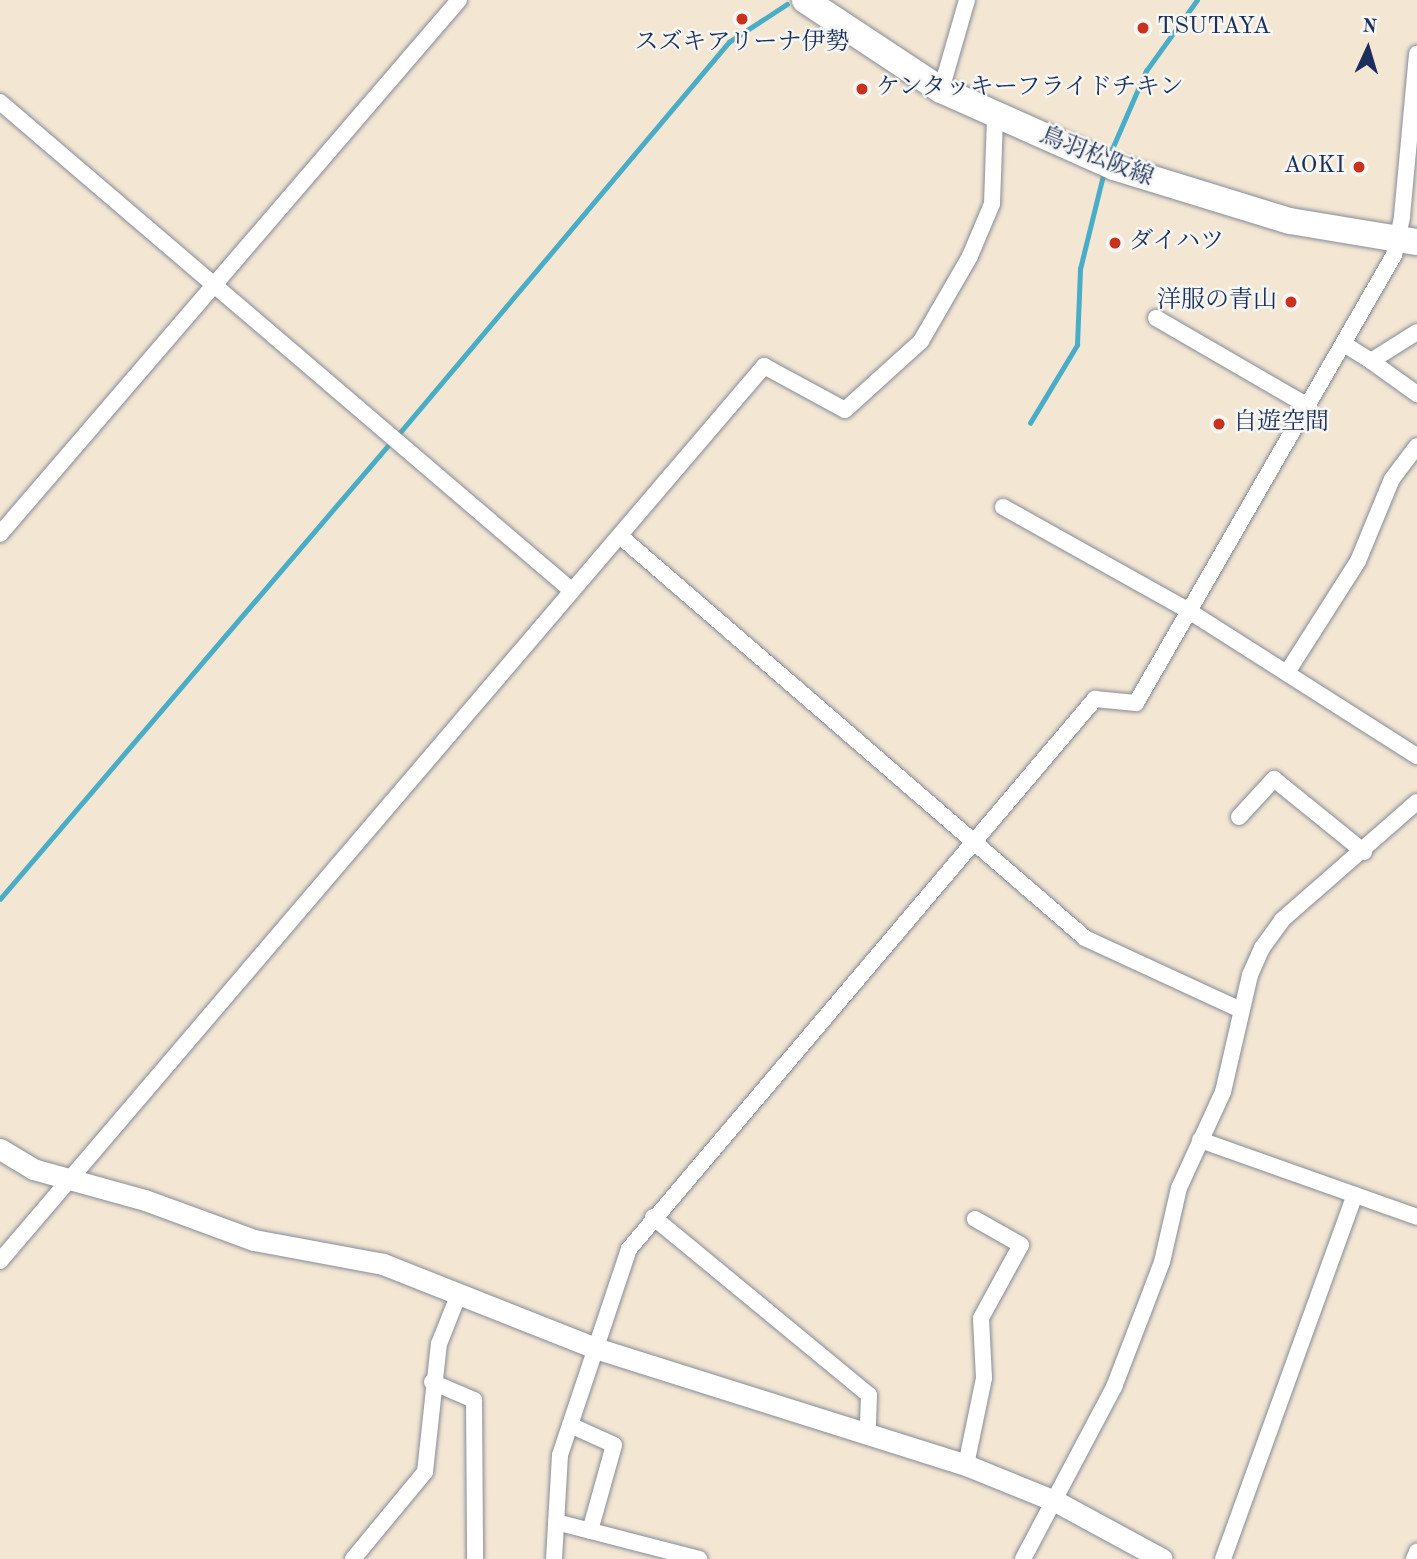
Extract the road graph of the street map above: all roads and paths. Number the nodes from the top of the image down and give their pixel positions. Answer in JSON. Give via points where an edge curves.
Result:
{"nodes":[{"id":1,"x":459,"y":0,"type":"edge"},
{"id":2,"x":805,"y":0,"type":"edge"},
{"id":3,"x":967,"y":0,"type":"edge"},
{"id":4,"x":1417,"y":54,"type":"edge"},
{"id":5,"x":942,"y":90,"type":"junction"},
{"id":6,"x":0,"y":102,"type":"edge"},
{"id":7,"x":995,"y":116,"type":"junction"},
{"id":8,"x":1407,"y":241,"type":"edge"},
{"id":9,"x":216,"y":286,"type":"junction"},
{"id":10,"x":1156,"y":318,"type":"dead end"},
{"id":11,"x":1417,"y":332,"type":"edge"},
{"id":12,"x":1344,"y":344,"type":"junction"},
{"id":13,"x":1371,"y":361,"type":"junction"},
{"id":14,"x":1417,"y":394,"type":"edge"},
{"id":15,"x":1306,"y":405,"type":"junction"},
{"id":16,"x":1417,"y":446,"type":"edge"},
{"id":17,"x":1003,"y":507,"type":"dead end"},
{"id":18,"x":0,"y":534,"type":"edge"},
{"id":19,"x":620,"y":536,"type":"junction"},
{"id":20,"x":571,"y":590,"type":"junction"},
{"id":21,"x":1189,"y":611,"type":"junction"},
{"id":22,"x":1288,"y":671,"type":"junction"},
{"id":23,"x":1417,"y":756,"type":"edge"},
{"id":24,"x":1417,"y":802,"type":"edge"},
{"id":25,"x":1239,"y":817,"type":"dead end"},
{"id":26,"x":974,"y":838,"type":"junction"},
{"id":27,"x":1364,"y":852,"type":"junction"},
{"id":28,"x":1241,"y":1010,"type":"junction"},
{"id":29,"x":1200,"y":1140,"type":"junction"},
{"id":30,"x":0,"y":1149,"type":"edge"},
{"id":31,"x":71,"y":1179,"type":"junction"},
{"id":32,"x":1355,"y":1195,"type":"junction"},
{"id":33,"x":653,"y":1217,"type":"junction"},
{"id":34,"x":1417,"y":1217,"type":"edge"},
{"id":35,"x":975,"y":1219,"type":"dead end"},
{"id":36,"x":0,"y":1261,"type":"edge"},
{"id":37,"x":458,"y":1296,"type":"junction"},
{"id":38,"x":595,"y":1348,"type":"junction"},
{"id":39,"x":432,"y":1382,"type":"junction"},
{"id":40,"x":570,"y":1425,"type":"junction"},
{"id":41,"x":868,"y":1430,"type":"junction"},
{"id":42,"x":966,"y":1465,"type":"junction"},
{"id":43,"x":1057,"y":1502,"type":"junction"},
{"id":44,"x":556,"y":1522,"type":"junction"},
{"id":45,"x":590,"y":1531,"type":"junction"},
{"id":46,"x":1417,"y":1552,"type":"edge"},
{"id":47,"x":353,"y":1559,"type":"edge"},
{"id":48,"x":475,"y":1559,"type":"edge"},
{"id":49,"x":554,"y":1559,"type":"edge"},
{"id":50,"x":699,"y":1559,"type":"edge"},
{"id":51,"x":1023,"y":1559,"type":"edge"},
{"id":52,"x":1162,"y":1559,"type":"edge"},
{"id":53,"x":1223,"y":1559,"type":"edge"},
{"id":54,"x":1413,"y":1559,"type":"edge"}],
"edges":[{"from":1,"to":9,"type":"street"},
{"from":2,"to":5,"type":"main road","name":"鳥羽松阪線"},
{"from":3,"to":5,"type":"street"},
{"from":4,"to":8,"type":"street"},
{"from":5,"to":7,"type":"main road","name":"鳥羽松阪線"},
{"from":6,"to":9,"type":"street"},
{"from":7,"to":8,"type":"main road","name":"鳥羽松阪線","via":[[1107,165],[1290,221]]},
{"from":7,"to":19,"type":"street","via":[[992,204],[970,256],[921,341],[845,410],[764,366]]},
{"from":8,"to":12,"type":"street","via":[[1394,254]]},
{"from":9,"to":18,"type":"street"},
{"from":9,"to":20,"type":"street"},
{"from":10,"to":15,"type":"street"},
{"from":11,"to":13,"type":"street"},
{"from":12,"to":13,"type":"street"},
{"from":12,"to":15,"type":"street"},
{"from":13,"to":14,"type":"street"},
{"from":15,"to":21,"type":"street"},
{"from":16,"to":22,"type":"street","via":[[1392,479],[1358,561]]},
{"from":17,"to":21,"type":"street"},
{"from":19,"to":20,"type":"street"},
{"from":19,"to":26,"type":"street"},
{"from":20,"to":31,"type":"street"},
{"from":21,"to":22,"type":"street"},
{"from":21,"to":26,"type":"street","via":[[1136,703],[1094,699]]},
{"from":22,"to":23,"type":"street"},
{"from":24,"to":27,"type":"street"},
{"from":25,"to":27,"type":"street","via":[[1274,779]]},
{"from":26,"to":28,"type":"street","via":[[1085,938]]},
{"from":26,"to":33,"type":"street","via":[[782,1071]]},
{"from":27,"to":28,"type":"street","via":[[1282,920],[1262,948]]},
{"from":28,"to":29,"type":"street","via":[[1223,1092]]},
{"from":29,"to":32,"type":"street"},
{"from":29,"to":43,"type":"street","via":[[1179,1188],[1161,1262],[1129,1350]]},
{"from":30,"to":31,"type":"street","via":[[33,1169]]},
{"from":31,"to":36,"type":"street"},
{"from":31,"to":37,"type":"street","via":[[254,1240],[356,1255]]},
{"from":32,"to":34,"type":"street"},
{"from":32,"to":53,"type":"street"},
{"from":33,"to":38,"type":"street","via":[[621,1264]]},
{"from":33,"to":41,"type":"street","via":[[869,1395]]},
{"from":35,"to":42,"type":"street","via":[[1021,1245],[981,1318],[984,1378]]},
{"from":37,"to":38,"type":"street"},
{"from":37,"to":39,"type":"street","via":[[439,1344]]},
{"from":38,"to":40,"type":"street"},
{"from":38,"to":41,"type":"street"},
{"from":39,"to":47,"type":"street","via":[[425,1472]]},
{"from":39,"to":48,"type":"street","via":[[474,1400]]},
{"from":40,"to":44,"type":"street","via":[[560,1455]]},
{"from":40,"to":45,"type":"street","via":[[614,1445]]},
{"from":41,"to":42,"type":"street"},
{"from":42,"to":43,"type":"street"},
{"from":43,"to":51,"type":"street"},
{"from":43,"to":52,"type":"street"},
{"from":44,"to":45,"type":"street"},
{"from":44,"to":49,"type":"street"},
{"from":45,"to":50,"type":"street"},
{"from":46,"to":54,"type":"street"}]}
